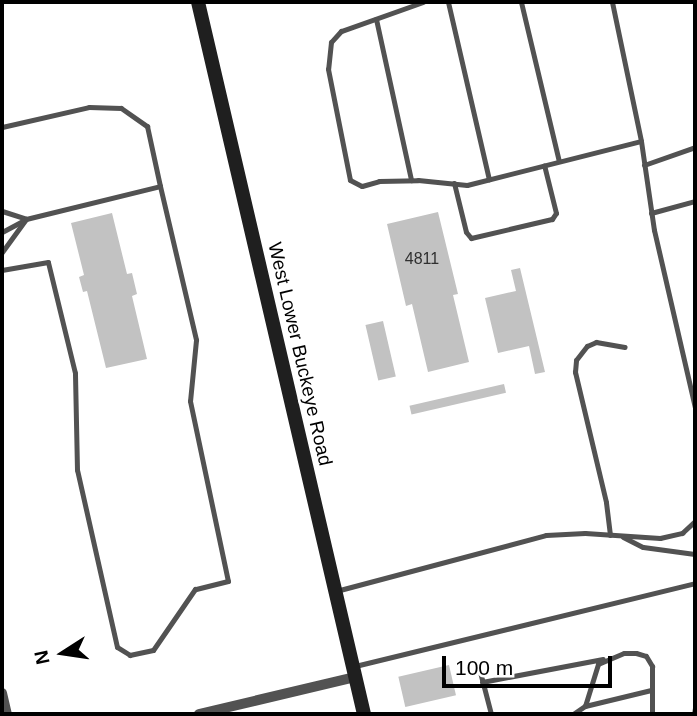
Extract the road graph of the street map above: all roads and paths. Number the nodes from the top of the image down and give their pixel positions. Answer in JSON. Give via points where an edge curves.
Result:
{"nodes":[{"id":1,"x":198,"y":2,"type":"edge"},
{"id":2,"x":423,"y":2,"type":"edge"},
{"id":3,"x":448,"y":2,"type":"edge"},
{"id":4,"x":521,"y":2,"type":"edge"},
{"id":5,"x":612,"y":2,"type":"edge"},
{"id":6,"x":376,"y":19,"type":"junction"},
{"id":7,"x":2,"y":127,"type":"edge"},
{"id":8,"x":641,"y":141,"type":"junction"},
{"id":9,"x":695,"y":147,"type":"edge"},
{"id":10,"x":559,"y":161,"type":"junction"},
{"id":11,"x":544,"y":165,"type":"junction"},
{"id":12,"x":644,"y":165,"type":"junction"},
{"id":13,"x":489,"y":179,"type":"junction"},
{"id":14,"x":411,"y":180,"type":"junction"},
{"id":15,"x":454,"y":183,"type":"junction"},
{"id":16,"x":160,"y":186,"type":"junction"},
{"id":17,"x":695,"y":201,"type":"edge"},
{"id":18,"x":2,"y":211,"type":"edge"},
{"id":19,"x":651,"y":213,"type":"junction"},
{"id":20,"x":26,"y":219,"type":"junction"},
{"id":21,"x":2,"y":232,"type":"edge"},
{"id":22,"x":2,"y":253,"type":"edge"},
{"id":23,"x":2,"y":270,"type":"edge"},
{"id":24,"x":625,"y":347,"type":"dead end"},
{"id":25,"x":695,"y":407,"type":"edge"},
{"id":26,"x":695,"y":521,"type":"edge"},
{"id":27,"x":610,"y":535,"type":"junction"},
{"id":28,"x":620,"y":536,"type":"junction"},
{"id":29,"x":695,"y":554,"type":"edge"},
{"id":30,"x":695,"y":583,"type":"edge"},
{"id":31,"x":336,"y":591,"type":"junction"},
{"id":32,"x":611,"y":657,"type":"junction"},
{"id":33,"x":479,"y":668,"type":"dead end"},
{"id":34,"x":354,"y":672,"type":"junction"},
{"id":35,"x":482,"y":682,"type":"junction"},
{"id":36,"x":651,"y":690,"type":"junction"},
{"id":37,"x":2,"y":693,"type":"edge"},
{"id":38,"x":585,"y":706,"type":"junction"},
{"id":39,"x":695,"y":708,"type":"edge"},
{"id":40,"x":7,"y":714,"type":"edge"},
{"id":41,"x":199,"y":714,"type":"edge"},
{"id":42,"x":364,"y":714,"type":"edge"},
{"id":43,"x":491,"y":714,"type":"edge"},
{"id":44,"x":573,"y":714,"type":"edge"},
{"id":45,"x":652,"y":714,"type":"edge"},
{"id":46,"x":694,"y":714,"type":"edge"}],
"edges":[{"from":1,"to":31,"type":"main road","name":"West Lower Buckeye Road"},
{"from":2,"to":6,"type":"lane"},
{"from":3,"to":13,"type":"lane"},
{"from":4,"to":10,"type":"lane"},
{"from":5,"to":8,"type":"lane"},
{"from":6,"to":14,"type":"lane"},
{"from":6,"to":14,"type":"lane","via":[[341,31],[331,42],[328,69],[346,169],[350,180],[362,186]]},
{"from":7,"to":16,"type":"lane","via":[[89,107],[121,108],[147,126]]},
{"from":8,"to":10,"type":"lane"},
{"from":8,"to":12,"type":"lane"},
{"from":9,"to":12,"type":"lane"},
{"from":10,"to":11,"type":"lane"},
{"from":11,"to":13,"type":"lane"},
{"from":11,"to":15,"type":"lane","via":[[556,213],[552,219],[471,238]]},
{"from":12,"to":19,"type":"lane"},
{"from":13,"to":15,"type":"lane"},
{"from":14,"to":15,"type":"lane"},
{"from":16,"to":20,"type":"lane"},
{"from":16,"to":23,"type":"lane","via":[[195,340],[190,401],[228,581],[195,589],[153,650],[130,655],[117,647],[77,470],[75,373],[48,262]]},
{"from":17,"to":19,"type":"lane"},
{"from":18,"to":20,"type":"lane"},
{"from":19,"to":25,"type":"lane"},
{"from":20,"to":21,"type":"lane"},
{"from":20,"to":22,"type":"lane"},
{"from":24,"to":27,"type":"lane","via":[[596,342],[587,346],[576,360],[575,372]]},
{"from":26,"to":28,"type":"lane","via":[[682,533],[660,538]]},
{"from":27,"to":28,"type":"lane"},
{"from":27,"to":31,"type":"lane","via":[[546,536]]},
{"from":28,"to":29,"type":"lane","via":[[643,547]]},
{"from":30,"to":34,"type":"lane"},
{"from":31,"to":34,"type":"main road","name":"West Lower Buckeye Road"},
{"from":32,"to":35,"type":"lane"},
{"from":32,"to":36,"type":"lane","via":[[646,656],[652,666]]},
{"from":32,"to":38,"type":"lane","via":[[593,673]]},
{"from":33,"to":35,"type":"lane"},
{"from":34,"to":41,"type":"street"},
{"from":34,"to":42,"type":"main road","name":"West Lower Buckeye Road"},
{"from":35,"to":43,"type":"lane"},
{"from":36,"to":38,"type":"lane"},
{"from":36,"to":45,"type":"lane"},
{"from":37,"to":40,"type":"street"},
{"from":38,"to":44,"type":"lane"},
{"from":39,"to":46,"type":"lane"}]}
